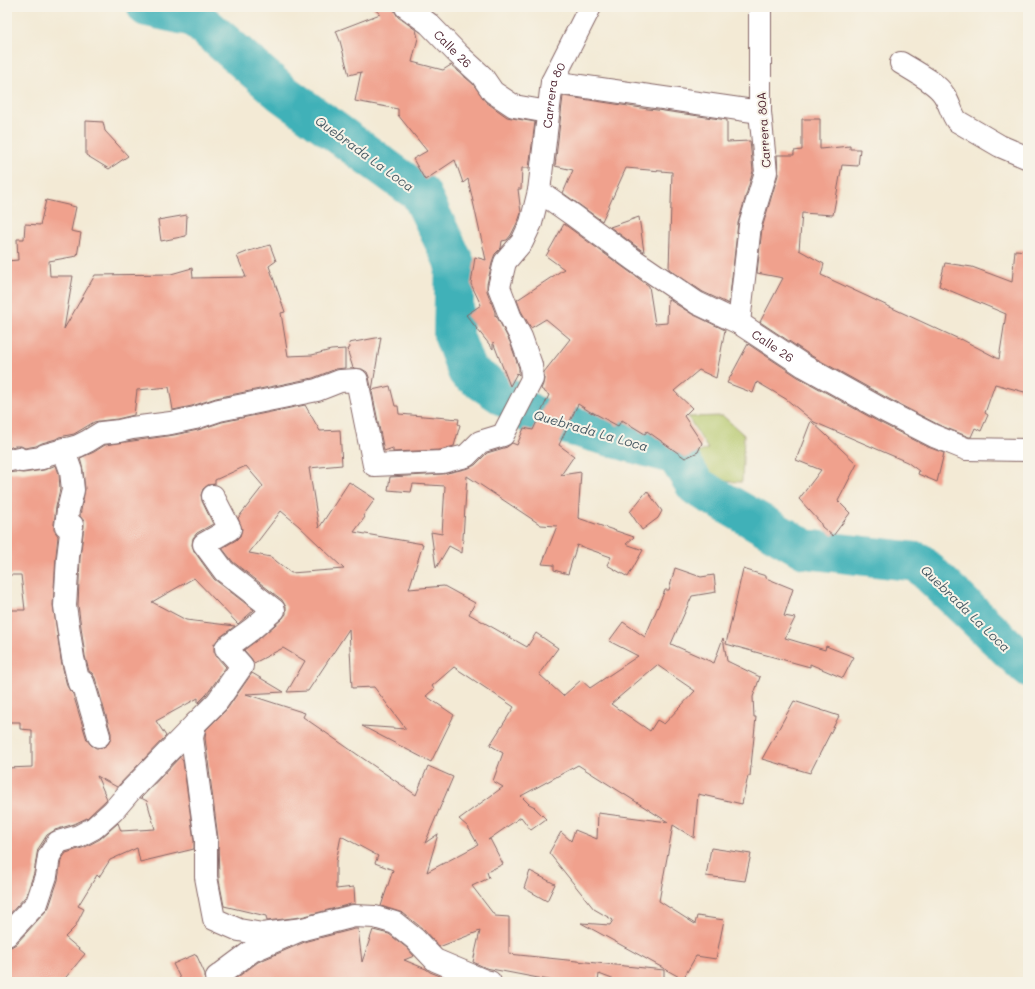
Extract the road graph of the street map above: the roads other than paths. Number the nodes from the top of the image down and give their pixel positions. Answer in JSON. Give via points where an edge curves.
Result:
{"nodes":[{"id":1,"x":406,"y":7,"type":"edge"},
{"id":2,"x":590,"y":7,"type":"edge"},
{"id":3,"x":760,"y":7,"type":"edge"},
{"id":4,"x":901,"y":63,"type":"dead end"},
{"id":5,"x":552,"y":82,"type":"junction"},
{"id":6,"x":548,"y":112,"type":"junction"},
{"id":7,"x":760,"y":112,"type":"junction"},
{"id":8,"x":1028,"y":158,"type":"edge"},
{"id":9,"x":539,"y":191,"type":"junction"},
{"id":10,"x":739,"y":323,"type":"junction"},
{"id":11,"x":63,"y":449,"type":"junction"},
{"id":12,"x":1028,"y":450,"type":"edge"},
{"id":13,"x":7,"y":461,"type":"edge"},
{"id":14,"x":213,"y":496,"type":"dead end"},
{"id":15,"x":195,"y":724,"type":"junction"},
{"id":16,"x":99,"y":736,"type":"dead end"},
{"id":17,"x":303,"y":928,"type":"junction"},
{"id":18,"x":7,"y":935,"type":"edge"},
{"id":19,"x":217,"y":977,"type":"dead end"},
{"id":20,"x":490,"y":982,"type":"edge"}],
"edges":[{"from":1,"to":6,"type":"street","name":"Calle 26","via":[[429,24],[482,76],[493,92],[514,106]]},
{"from":2,"to":5,"type":"street","name":"Carrera 80"},
{"from":3,"to":7,"type":"street","name":"Carrera 80A"},
{"from":4,"to":8,"type":"street","via":[[934,84],[944,95],[957,121],[1000,146]]},
{"from":5,"to":6,"type":"street","name":"Carrera 80"},
{"from":5,"to":7,"type":"street"},
{"from":6,"to":9,"type":"street","name":"Carrera 80"},
{"from":7,"to":10,"type":"street","name":"Carrera 80A","via":[[766,172],[750,225]]},
{"from":9,"to":10,"type":"street","name":"Calle 26","via":[[697,303]]},
{"from":9,"to":11,"type":"street","name":"Carrera 80","via":[[531,222],[522,242],[504,262],[499,287],[521,337],[531,365],[532,379],[503,435],[480,442],[466,456],[442,462],[374,465],[357,380],[340,380],[317,390],[219,410],[171,423],[101,433],[78,446]]},
{"from":10,"to":12,"type":"street","name":"Calle 26","via":[[804,366],[934,436],[966,448]]},
{"from":11,"to":13,"type":"street","via":[[45,454],[42,458],[21,462],[18,458]]},
{"from":11,"to":16,"type":"street","via":[[71,471],[72,490],[66,526],[72,525],[65,606],[79,683],[83,682]]},
{"from":14,"to":15,"type":"street","via":[[230,528],[204,544],[224,571],[274,610],[226,648],[242,666],[217,702]]},
{"from":15,"to":17,"type":"street","via":[[192,738],[206,840],[206,876],[214,919],[239,930],[262,934]]},
{"from":15,"to":18,"type":"street","via":[[114,811],[94,828],[79,836],[58,842],[49,856],[46,876],[36,903]]},
{"from":17,"to":19,"type":"street","via":[[252,951]]},
{"from":17,"to":20,"type":"street","via":[[354,916],[375,917],[395,923],[435,960]]}]}
